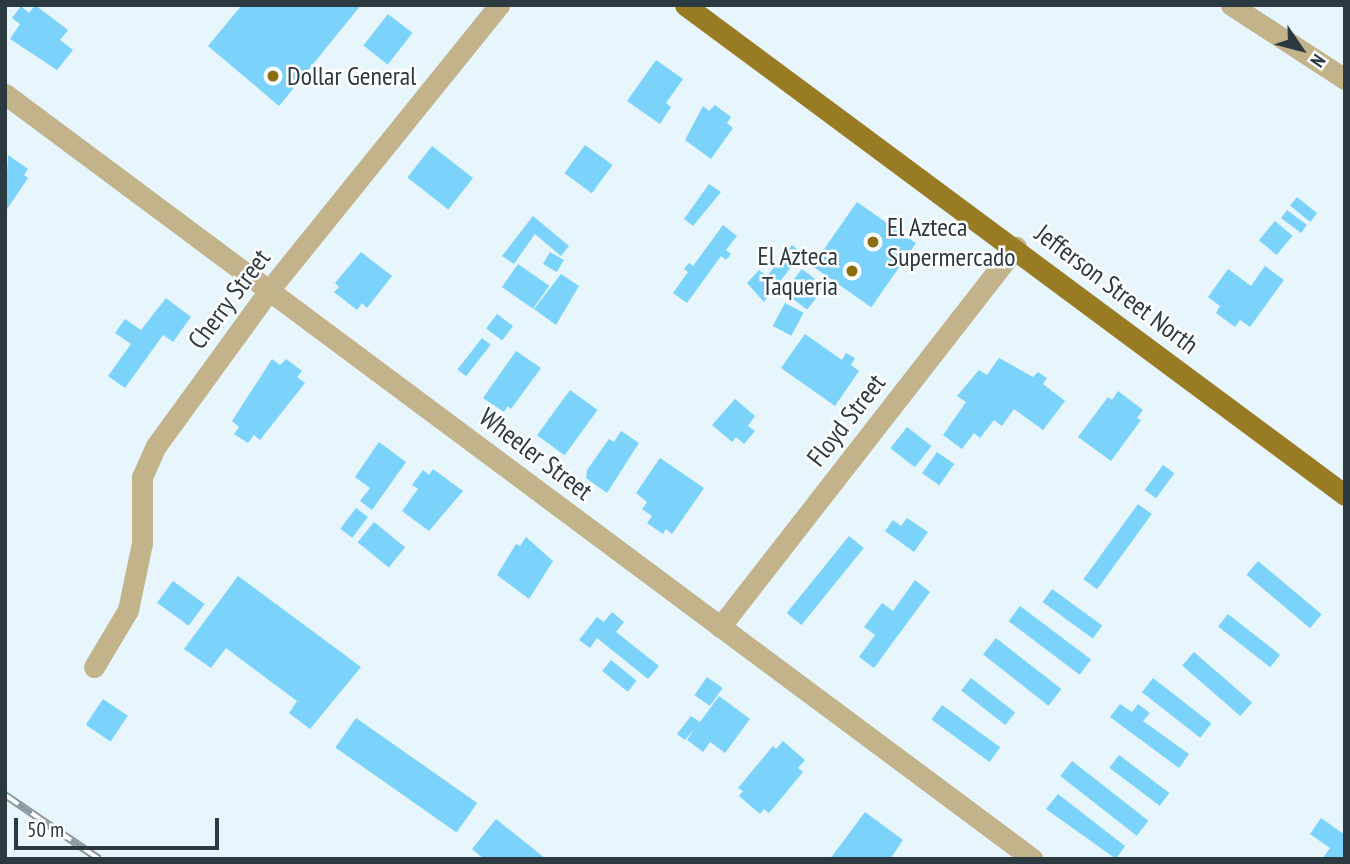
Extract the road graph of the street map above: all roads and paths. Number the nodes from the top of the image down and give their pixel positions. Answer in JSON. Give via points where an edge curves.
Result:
{"nodes":[{"id":1,"x":499,"y":5,"type":"edge"},
{"id":2,"x":685,"y":5,"type":"edge"},
{"id":3,"x":1231,"y":5,"type":"edge"},
{"id":4,"x":1345,"y":79,"type":"edge"},
{"id":5,"x":5,"y":94,"type":"edge"},
{"id":6,"x":1016,"y":247,"type":"junction"},
{"id":7,"x":270,"y":289,"type":"junction"},
{"id":8,"x":1345,"y":495,"type":"edge"},
{"id":9,"x":720,"y":627,"type":"junction"},
{"id":10,"x":94,"y":667,"type":"dead end"},
{"id":11,"x":1033,"y":859,"type":"edge"}],
"edges":[{"from":1,"to":7,"type":"street","name":"Cherry Street"},
{"from":2,"to":6,"type":"main road","name":"Jefferson Street North"},
{"from":3,"to":4,"type":"street"},
{"from":5,"to":7,"type":"street","name":"Wheeler Street"},
{"from":6,"to":8,"type":"main road","name":"Jefferson Street North"},
{"from":6,"to":9,"type":"street","name":"Floyd Street"},
{"from":7,"to":9,"type":"street","name":"Wheeler Street"},
{"from":7,"to":10,"type":"street","name":"Cherry Street","via":[[156,446],[142,477],[142,543],[128,610]]},
{"from":9,"to":11,"type":"street","name":"Wheeler Street"}]}
